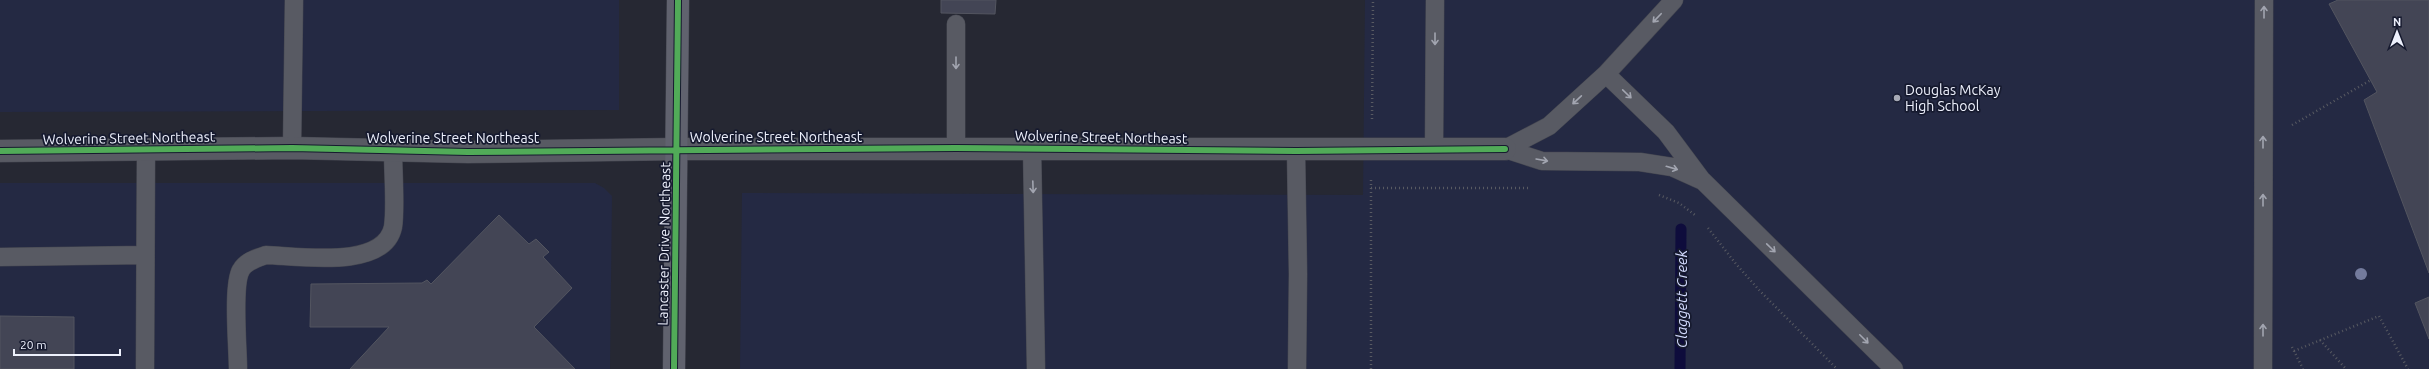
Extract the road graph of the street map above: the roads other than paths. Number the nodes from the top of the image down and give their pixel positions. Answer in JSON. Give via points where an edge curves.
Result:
{"nodes":[{"id":1,"x":294,"y":0,"type":"edge"},
{"id":2,"x":678,"y":0,"type":"edge"},
{"id":3,"x":1435,"y":0,"type":"edge"},
{"id":4,"x":1674,"y":0,"type":"edge"},
{"id":5,"x":2264,"y":0,"type":"edge"},
{"id":6,"x":956,"y":24,"type":"dead end"},
{"id":7,"x":1606,"y":74,"type":"junction"},
{"id":8,"x":292,"y":148,"type":"junction"},
{"id":9,"x":956,"y":148,"type":"junction"},
{"id":10,"x":1032,"y":148,"type":"junction"},
{"id":11,"x":678,"y":149,"type":"junction"},
{"id":12,"x":1505,"y":149,"type":"junction"},
{"id":13,"x":146,"y":150,"type":"junction"},
{"id":14,"x":393,"y":150,"type":"junction"},
{"id":15,"x":1296,"y":150,"type":"junction"},
{"id":16,"x":1434,"y":150,"type":"junction"},
{"id":17,"x":0,"y":151,"type":"edge"},
{"id":18,"x":1703,"y":181,"type":"junction"},
{"id":19,"x":145,"y":255,"type":"junction"},
{"id":20,"x":0,"y":257,"type":"edge"},
{"id":21,"x":145,"y":369,"type":"edge"},
{"id":22,"x":238,"y":369,"type":"edge"},
{"id":23,"x":674,"y":369,"type":"edge"},
{"id":24,"x":1036,"y":369,"type":"edge"},
{"id":25,"x":1297,"y":369,"type":"edge"},
{"id":26,"x":1894,"y":369,"type":"edge"},
{"id":27,"x":2263,"y":369,"type":"edge"}],
"edges":[{"from":1,"to":8,"type":"lane"},
{"from":2,"to":11,"type":"main road","name":"Lancaster Drive Northeast"},
{"from":3,"to":16,"type":"lane","one_way":true},
{"from":4,"to":7,"type":"lane","one_way":true},
{"from":27,"to":5,"type":"lane","one_way":true},
{"from":6,"to":9,"type":"lane","one_way":true},
{"from":7,"to":12,"type":"lane","one_way":true,"via":[[1550,126]]},
{"from":7,"to":18,"type":"lane","one_way":true,"via":[[1666,132]]},
{"from":8,"to":13,"type":"street","name":"Wolverine Street Northeast"},
{"from":8,"to":14,"type":"street","name":"Wolverine Street Northeast"},
{"from":9,"to":10,"type":"street","name":"Wolverine Street Northeast"},
{"from":9,"to":11,"type":"street","name":"Wolverine Street Northeast"},
{"from":10,"to":15,"type":"street","name":"Wolverine Street Northeast"},
{"from":10,"to":24,"type":"lane","one_way":true},
{"from":11,"to":14,"type":"street","name":"Wolverine Street Northeast"},
{"from":11,"to":23,"type":"main road","name":"Lancaster Drive Northeast"},
{"from":12,"to":16,"type":"street","name":"Wolverine Street Northeast"},
{"from":12,"to":18,"type":"lane","one_way":true,"via":[[1542,161],[1640,162],[1672,167]]},
{"from":13,"to":17,"type":"street","name":"Wolverine Street Northeast"},
{"from":13,"to":19,"type":"lane"},
{"from":14,"to":22,"type":"lane","via":[[393,228],[380,248],[357,257],[266,255],[252,259],[240,271],[237,292]]},
{"from":15,"to":16,"type":"street","name":"Wolverine Street Northeast"},
{"from":15,"to":25,"type":"lane"},
{"from":18,"to":26,"type":"lane","one_way":true},
{"from":19,"to":20,"type":"lane"},
{"from":19,"to":21,"type":"lane"}]}
